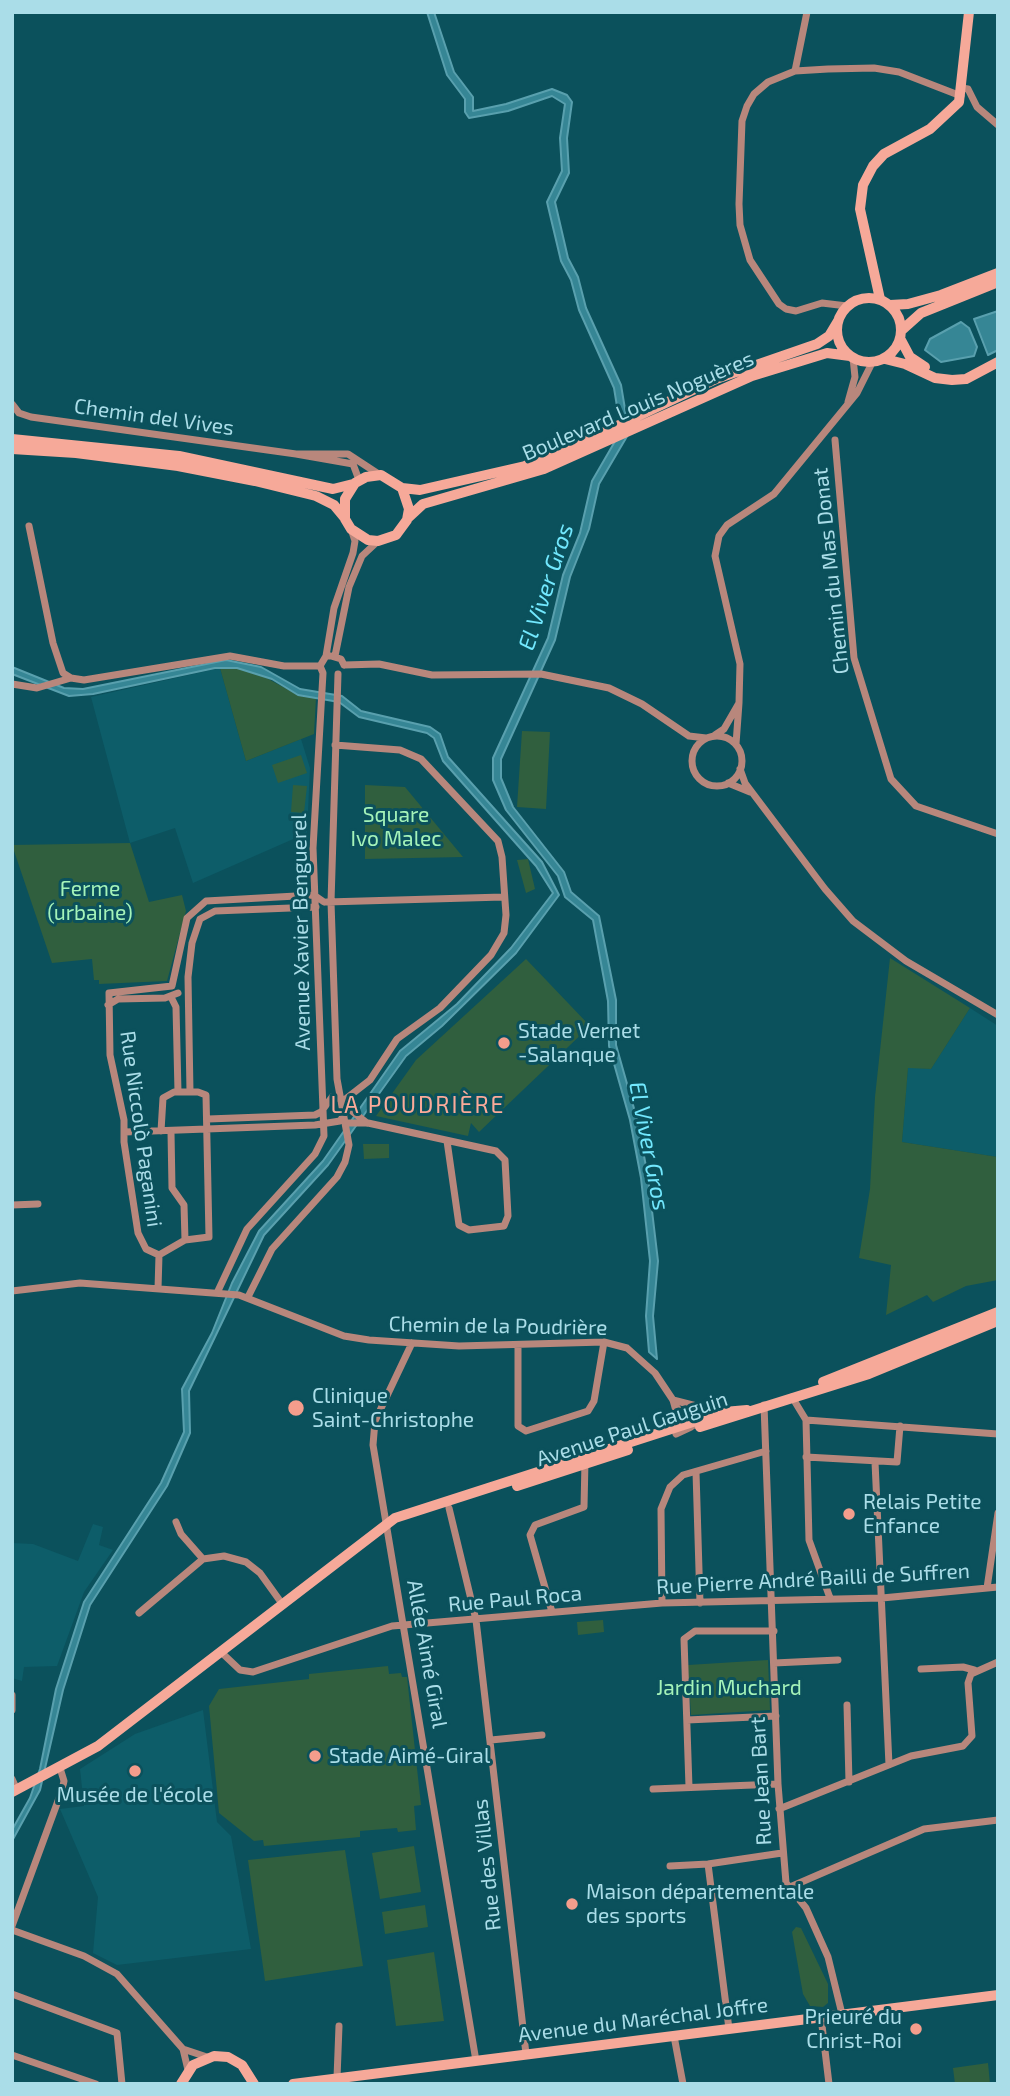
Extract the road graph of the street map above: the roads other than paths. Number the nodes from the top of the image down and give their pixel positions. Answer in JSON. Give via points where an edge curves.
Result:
{"nodes":[{"id":1,"x":807,"y":12,"type":"edge"},
{"id":2,"x":970,"y":12,"type":"edge"},
{"id":3,"x":795,"y":71,"type":"junction"},
{"id":4,"x":961,"y":95,"type":"junction"},
{"id":5,"x":977,"y":107,"type":"junction"},
{"id":6,"x":998,"y":125,"type":"edge"},
{"id":7,"x":874,"y":273,"type":"junction"},
{"id":8,"x":998,"y":273,"type":"edge"},
{"id":9,"x":998,"y":282,"type":"edge"},
{"id":10,"x":863,"y":298,"type":"junction"},
{"id":11,"x":885,"y":302,"type":"junction"},
{"id":12,"x":829,"y":306,"type":"junction"},
{"id":13,"x":847,"y":306,"type":"junction"},
{"id":14,"x":839,"y":319,"type":"junction"},
{"id":15,"x":901,"y":335,"type":"junction"},
{"id":16,"x":851,"y":357,"type":"junction"},
{"id":17,"x":885,"y":359,"type":"junction"},
{"id":18,"x":998,"y":361,"type":"edge"},
{"id":19,"x":872,"y":363,"type":"junction"},
{"id":20,"x":12,"y":404,"type":"edge"},
{"id":21,"x":847,"y":405,"type":"junction"},
{"id":22,"x":642,"y":419,"type":"junction"},
{"id":23,"x":12,"y":439,"type":"edge"},
{"id":24,"x":835,"y":440,"type":"dead end"},
{"id":25,"x":12,"y":449,"type":"edge"},
{"id":26,"x":576,"y":451,"type":"junction"},
{"id":27,"x":296,"y":454,"type":"junction"},
{"id":28,"x":381,"y":475,"type":"junction"},
{"id":29,"x":357,"y":482,"type":"junction"},
{"id":30,"x":402,"y":488,"type":"junction"},
{"id":31,"x":407,"y":520,"type":"junction"},
{"id":32,"x":348,"y":524,"type":"junction"},
{"id":33,"x":29,"y":526,"type":"dead end"},
{"id":34,"x":378,"y":541,"type":"junction"},
{"id":35,"x":326,"y":656,"type":"junction"},
{"id":36,"x":335,"y":656,"type":"junction"},
{"id":37,"x":344,"y":665,"type":"junction"},
{"id":38,"x":322,"y":669,"type":"junction"},
{"id":39,"x":338,"y":674,"type":"junction"},
{"id":40,"x":71,"y":678,"type":"junction"},
{"id":41,"x":12,"y":684,"type":"edge"},
{"id":42,"x":739,"y":703,"type":"junction"},
{"id":43,"x":689,"y":736,"type":"junction"},
{"id":44,"x":710,"y":737,"type":"junction"},
{"id":45,"x":335,"y":745,"type":"junction"},
{"id":46,"x":736,"y":745,"type":"junction"},
{"id":47,"x":695,"y":750,"type":"junction"},
{"id":48,"x":740,"y":769,"type":"junction"},
{"id":49,"x":728,"y":783,"type":"junction"},
{"id":50,"x":753,"y":793,"type":"junction"},
{"id":51,"x":998,"y":834,"type":"edge"},
{"id":52,"x":314,"y":895,"type":"junction"},
{"id":53,"x":503,"y":897,"type":"junction"},
{"id":54,"x":327,"y":902,"type":"junction"},
{"id":55,"x":315,"y":908,"type":"junction"},
{"id":56,"x":172,"y":986,"type":"junction"},
{"id":57,"x":187,"y":988,"type":"junction"},
{"id":58,"x":175,"y":995,"type":"junction"},
{"id":59,"x":108,"y":1005,"type":"junction"},
{"id":60,"x":998,"y":1015,"type":"edge"},
{"id":61,"x":178,"y":1092,"type":"junction"},
{"id":62,"x":190,"y":1092,"type":"junction"},
{"id":63,"x":343,"y":1104,"type":"junction"},
{"id":64,"x":324,"y":1107,"type":"junction"},
{"id":65,"x":208,"y":1119,"type":"junction"},
{"id":66,"x":325,"y":1122,"type":"junction"},
{"id":67,"x":346,"y":1123,"type":"junction"},
{"id":68,"x":368,"y":1123,"type":"junction"},
{"id":69,"x":208,"y":1130,"type":"junction"},
{"id":70,"x":161,"y":1131,"type":"junction"},
{"id":71,"x":125,"y":1132,"type":"junction"},
{"id":72,"x":171,"y":1132,"type":"junction"},
{"id":73,"x":447,"y":1141,"type":"junction"},
{"id":74,"x":38,"y":1204,"type":"dead end"},
{"id":75,"x":12,"y":1205,"type":"edge"},
{"id":76,"x":185,"y":1240,"type":"junction"},
{"id":77,"x":159,"y":1255,"type":"junction"},
{"id":78,"x":158,"y":1289,"type":"junction"},
{"id":79,"x":12,"y":1291,"type":"edge"},
{"id":80,"x":217,"y":1293,"type":"junction"},
{"id":81,"x":243,"y":1296,"type":"junction"},
{"id":82,"x":997,"y":1316,"type":"edge"},
{"id":83,"x":604,"y":1342,"type":"junction"},
{"id":84,"x":412,"y":1343,"type":"junction"},
{"id":85,"x":518,"y":1345,"type":"junction"},
{"id":86,"x":791,"y":1396,"type":"junction"},
{"id":87,"x":674,"y":1403,"type":"junction"},
{"id":88,"x":684,"y":1404,"type":"junction"},
{"id":89,"x":764,"y":1405,"type":"junction"},
{"id":90,"x":747,"y":1410,"type":"junction"},
{"id":91,"x":724,"y":1412,"type":"junction"},
{"id":92,"x":806,"y":1420,"type":"junction"},
{"id":93,"x":698,"y":1423,"type":"junction"},
{"id":94,"x":900,"y":1426,"type":"junction"},
{"id":95,"x":675,"y":1431,"type":"junction"},
{"id":96,"x":998,"y":1434,"type":"edge"},
{"id":97,"x":606,"y":1450,"type":"junction"},
{"id":98,"x":766,"y":1451,"type":"junction"},
{"id":99,"x":806,"y":1457,"type":"junction"},
{"id":100,"x":569,"y":1462,"type":"junction"},
{"id":101,"x":875,"y":1462,"type":"junction"},
{"id":102,"x":586,"y":1463,"type":"junction"},
{"id":103,"x":696,"y":1472,"type":"junction"},
{"id":104,"x":449,"y":1508,"type":"junction"},
{"id":105,"x":998,"y":1513,"type":"edge"},
{"id":106,"x":176,"y":1522,"type":"dead end"},
{"id":107,"x":387,"y":1524,"type":"junction"},
{"id":108,"x":203,"y":1559,"type":"junction"},
{"id":109,"x":998,"y":1587,"type":"edge"},
{"id":110,"x":987,"y":1588,"type":"junction"},
{"id":111,"x":830,"y":1598,"type":"junction"},
{"id":112,"x":882,"y":1598,"type":"junction"},
{"id":113,"x":773,"y":1601,"type":"junction"},
{"id":114,"x":663,"y":1603,"type":"junction"},
{"id":115,"x":700,"y":1603,"type":"junction"},
{"id":116,"x":283,"y":1605,"type":"junction"},
{"id":117,"x":629,"y":1607,"type":"joint"},
{"id":118,"x":552,"y":1612,"type":"junction"},
{"id":119,"x":139,"y":1613,"type":"dead end"},
{"id":120,"x":476,"y":1620,"type":"junction"},
{"id":121,"x":404,"y":1626,"type":"junction"},
{"id":122,"x":774,"y":1631,"type":"junction"},
{"id":123,"x":222,"y":1653,"type":"junction"},
{"id":124,"x":838,"y":1660,"type":"dead end"},
{"id":125,"x":998,"y":1662,"type":"edge"},
{"id":126,"x":774,"y":1663,"type":"junction"},
{"id":127,"x":921,"y":1669,"type":"dead end"},
{"id":128,"x":974,"y":1670,"type":"junction"},
{"id":129,"x":12,"y":1695,"type":"edge"},
{"id":130,"x":847,"y":1705,"type":"dead end"},
{"id":131,"x":12,"y":1710,"type":"edge"},
{"id":132,"x":776,"y":1716,"type":"junction"},
{"id":133,"x":687,"y":1720,"type":"junction"},
{"id":134,"x":542,"y":1735,"type":"dead end"},
{"id":135,"x":491,"y":1740,"type":"junction"},
{"id":136,"x":889,"y":1765,"type":"junction"},
{"id":137,"x":60,"y":1768,"type":"junction"},
{"id":138,"x":12,"y":1779,"type":"edge"},
{"id":139,"x":849,"y":1782,"type":"junction"},
{"id":140,"x":778,"y":1784,"type":"junction"},
{"id":141,"x":689,"y":1787,"type":"junction"},
{"id":142,"x":653,"y":1788,"type":"dead end"},
{"id":143,"x":15,"y":1791,"type":"edge"},
{"id":144,"x":779,"y":1809,"type":"junction"},
{"id":145,"x":998,"y":1820,"type":"edge"},
{"id":146,"x":782,"y":1853,"type":"junction"},
{"id":147,"x":708,"y":1864,"type":"junction"},
{"id":148,"x":670,"y":1866,"type":"dead end"},
{"id":149,"x":790,"y":1887,"type":"junction"},
{"id":150,"x":12,"y":1928,"type":"edge"},
{"id":151,"x":12,"y":1994,"type":"edge"},
{"id":152,"x":998,"y":1995,"type":"edge"},
{"id":153,"x":842,"y":2014,"type":"junction"},
{"id":154,"x":821,"y":2017,"type":"junction"},
{"id":155,"x":339,"y":2026,"type":"dead end"},
{"id":156,"x":729,"y":2029,"type":"junction"},
{"id":157,"x":674,"y":2036,"type":"junction"},
{"id":158,"x":183,"y":2049,"type":"junction"},
{"id":159,"x":526,"y":2054,"type":"junction"},
{"id":160,"x":12,"y":2055,"type":"edge"},
{"id":161,"x":207,"y":2057,"type":"junction"},
{"id":162,"x":476,"y":2061,"type":"junction"},
{"id":163,"x":188,"y":2070,"type":"junction"},
{"id":164,"x":337,"y":2078,"type":"junction"},
{"id":165,"x":96,"y":2084,"type":"edge"},
{"id":166,"x":122,"y":2084,"type":"edge"},
{"id":167,"x":181,"y":2084,"type":"edge"},
{"id":168,"x":254,"y":2084,"type":"edge"},
{"id":169,"x":293,"y":2084,"type":"edge"},
{"id":170,"x":683,"y":2084,"type":"edge"},
{"id":171,"x":829,"y":2084,"type":"edge"}],
"edges":[{"from":1,"to":3,"type":"street"},
{"from":2,"to":4,"type":"main road"},
{"from":3,"to":4,"type":"street","via":[[874,68],[899,72]]},
{"from":3,"to":12,"type":"street","via":[[768,82],[747,106],[742,121],[740,225],[750,260],[779,304],[796,311],[822,303]]},
{"from":4,"to":5,"type":"street"},
{"from":4,"to":5,"type":"street","via":[[968,89]]},
{"from":4,"to":7,"type":"main road","via":[[930,129],[884,154],[863,185],[860,209]]},
{"from":5,"to":6,"type":"street"},
{"from":7,"to":10,"type":"main road"},
{"from":7,"to":11,"type":"main road"},
{"from":8,"to":11,"type":"main road","via":[[929,299]]},
{"from":9,"to":15,"type":"main road","via":[[921,313]]},
{"from":10,"to":11,"type":"main road"},
{"from":10,"to":13,"type":"main road"},
{"from":11,"to":15,"type":"main road","via":[[900,320]]},
{"from":12,"to":13,"type":"street"},
{"from":12,"to":14,"type":"street"},
{"from":13,"to":14,"type":"main road"},
{"from":14,"to":16,"type":"main road","via":[[838,340]]},
{"from":14,"to":22,"type":"main road","name":"Boulevard Louis Noguères","via":[[829,336],[817,344],[716,379]]},
{"from":15,"to":17,"type":"main road"},
{"from":15,"to":18,"type":"main road","via":[[910,357],[937,372],[964,372]]},
{"from":16,"to":19,"type":"main road"},
{"from":16,"to":21,"type":"street","name":"Chemin du Mas Donat","via":[[855,377]]},
{"from":16,"to":22,"type":"main road","name":"Boulevard Louis Noguères","via":[[827,353],[804,358]]},
{"from":17,"to":18,"type":"main road","via":[[952,380],[966,379]]},
{"from":17,"to":19,"type":"main road"},
{"from":19,"to":21,"type":"street","name":"Chemin du Mas Donat"},
{"from":20,"to":27,"type":"street","name":"Chemin del Vives","via":[[31,417]]},
{"from":21,"to":42,"type":"street","name":"Chemin du Mas Donat","via":[[774,494],[727,525],[719,536],[715,556],[740,664]]},
{"from":22,"to":26,"type":"main road","name":"Boulevard Louis Noguères"},
{"from":23,"to":29,"type":"main road","via":[[179,456],[333,489]]},
{"from":24,"to":51,"type":"street","name":"Chemin du Mas Donat","via":[[854,658],[891,779],[916,806]]},
{"from":25,"to":32,"type":"main road","via":[[165,464],[255,481],[316,496],[334,505]]},
{"from":26,"to":30,"type":"main road","name":"Boulevard Louis Noguères","via":[[441,488]]},
{"from":26,"to":31,"type":"main road","name":"Boulevard Louis Noguères","via":[[511,480],[431,501]]},
{"from":27,"to":28,"type":"street","name":"Chemin del Vives","via":[[348,454]]},
{"from":27,"to":29,"type":"street","name":"Chemin del Vives","via":[[353,464]]},
{"from":28,"to":29,"type":"main road"},
{"from":28,"to":30,"type":"main road"},
{"from":29,"to":32,"type":"main road","via":[[345,499]]},
{"from":30,"to":31,"type":"main road","via":[[409,509]]},
{"from":31,"to":34,"type":"main road","via":[[396,535]]},
{"from":32,"to":34,"type":"main road","via":[[358,536]]},
{"from":32,"to":35,"type":"street","via":[[355,541],[334,608]]},
{"from":33,"to":40,"type":"street","via":[[53,643],[63,673]]},
{"from":34,"to":36,"type":"street","via":[[362,556],[349,587]]},
{"from":35,"to":36,"type":"street"},
{"from":35,"to":38,"type":"street"},
{"from":36,"to":37,"type":"street"},
{"from":37,"to":39,"type":"street"},
{"from":37,"to":43,"type":"street","via":[[379,664],[432,675],[541,674],[609,688]]},
{"from":38,"to":39,"type":"street"},
{"from":38,"to":40,"type":"street","via":[[230,656],[84,680]]},
{"from":38,"to":52,"type":"street","name":"Avenue Xavier Benguerel"},
{"from":39,"to":45,"type":"street","name":"Avenue Xavier Benguerel"},
{"from":40,"to":41,"type":"street","via":[[37,688]]},
{"from":42,"to":44,"type":"street","via":[[724,729]]},
{"from":42,"to":46,"type":"street","name":"Chemin du Mas Donat"},
{"from":43,"to":44,"type":"street"},
{"from":43,"to":47,"type":"street"},
{"from":44,"to":46,"type":"street","via":[[722,736]]},
{"from":44,"to":47,"type":"street"},
{"from":45,"to":53,"type":"street","via":[[400,750],[421,759],[498,841]]},
{"from":45,"to":54,"type":"street","name":"Avenue Xavier Benguerel"},
{"from":46,"to":48,"type":"street"},
{"from":47,"to":49,"type":"street","via":[[693,766],[698,776],[712,785]]},
{"from":48,"to":49,"type":"street"},
{"from":48,"to":50,"type":"street"},
{"from":49,"to":50,"type":"street"},
{"from":50,"to":60,"type":"street","via":[[853,921],[906,961]]},
{"from":52,"to":54,"type":"street"},
{"from":52,"to":55,"type":"street","name":"Avenue Xavier Benguerel"},
{"from":52,"to":56,"type":"street","via":[[215,899],[196,908],[183,931]]},
{"from":53,"to":54,"type":"street"},
{"from":53,"to":63,"type":"street","via":[[504,933],[491,955],[440,1008],[397,1039],[370,1080]]},
{"from":54,"to":55,"type":"street"},
{"from":54,"to":63,"type":"street","name":"Avenue Xavier Benguerel"},
{"from":55,"to":57,"type":"street","via":[[229,909],[208,914],[195,929]]},
{"from":55,"to":64,"type":"street","name":"Avenue Xavier Benguerel"},
{"from":56,"to":58,"type":"street"},
{"from":56,"to":59,"type":"street","via":[[115,989],[109,993]]},
{"from":57,"to":58,"type":"street"},
{"from":57,"to":62,"type":"street"},
{"from":58,"to":59,"type":"street","via":[[118,999]]},
{"from":58,"to":61,"type":"street"},
{"from":59,"to":71,"type":"street","name":"Rue Niccolò Paganini","via":[[110,1055]]},
{"from":61,"to":62,"type":"street"},
{"from":61,"to":70,"type":"street","via":[[163,1098]]},
{"from":62,"to":65,"type":"street","via":[[208,1099]]},
{"from":63,"to":64,"type":"street","via":[[332,1097]]},
{"from":63,"to":66,"type":"street","via":[[340,1121]]},
{"from":63,"to":67,"type":"street","name":"Avenue Xavier Benguerel"},
{"from":63,"to":68,"type":"street"},
{"from":64,"to":65,"type":"street","via":[[315,1115]]},
{"from":64,"to":66,"type":"street","name":"Avenue Xavier Benguerel"},
{"from":65,"to":69,"type":"street"},
{"from":66,"to":69,"type":"street"},
{"from":66,"to":80,"type":"street","name":"Avenue Xavier Benguerel","via":[[315,1154],[247,1229]]},
{"from":67,"to":68,"type":"street"},
{"from":67,"to":81,"type":"street","name":"Avenue Xavier Benguerel","via":[[349,1145],[337,1177],[272,1249]]},
{"from":68,"to":73,"type":"street"},
{"from":69,"to":72,"type":"street"},
{"from":69,"to":76,"type":"street","via":[[210,1233],[203,1239]]},
{"from":70,"to":71,"type":"street"},
{"from":70,"to":72,"type":"street"},
{"from":71,"to":77,"type":"street","name":"Rue Niccolò Paganini","via":[[138,1233],[146,1249]]},
{"from":72,"to":76,"type":"street","via":[[172,1188],[184,1205]]},
{"from":73,"to":73,"type":"street","via":[[459,1225],[469,1230],[503,1226],[508,1216],[503,1157],[496,1151]]},
{"from":74,"to":75,"type":"street"},
{"from":76,"to":77,"type":"street"},
{"from":77,"to":78,"type":"street","name":"Rue Niccolò Paganini"},
{"from":78,"to":79,"type":"street","name":"Chemin de la Poudrière","via":[[80,1283]]},
{"from":78,"to":80,"type":"street","name":"Chemin de la Poudrière"},
{"from":80,"to":81,"type":"street","name":"Chemin de la Poudrière"},
{"from":81,"to":84,"type":"street","name":"Chemin de la Poudrière","via":[[344,1336]]},
{"from":82,"to":86,"type":"main road","via":[[869,1374]]},
{"from":83,"to":85,"type":"street","name":"Chemin de la Poudrière"},
{"from":83,"to":85,"type":"street","via":[[594,1401],[588,1411],[521,1430]]},
{"from":83,"to":87,"type":"street","name":"Chemin de la Poudrière","via":[[627,1348],[641,1358]]},
{"from":84,"to":85,"type":"street","name":"Chemin de la Poudrière"},
{"from":84,"to":107,"type":"street","name":"Allée Aimé Giral","via":[[373,1433]]},
{"from":86,"to":89,"type":"main road"},
{"from":86,"to":92,"type":"street"},
{"from":87,"to":88,"type":"street"},
{"from":87,"to":93,"type":"street","name":"Chemin de la Poudrière"},
{"from":87,"to":95,"type":"street"},
{"from":88,"to":91,"type":"street"},
{"from":88,"to":93,"type":"street"},
{"from":89,"to":90,"type":"main road"},
{"from":89,"to":98,"type":"street","name":"Rue Jean Bart"},
{"from":90,"to":91,"type":"main road","name":"Avenue Paul Gauguin"},
{"from":90,"to":93,"type":"main road","name":"Avenue Paul Gauguin"},
{"from":91,"to":93,"type":"main road","name":"Avenue Paul Gauguin"},
{"from":92,"to":94,"type":"street"},
{"from":92,"to":99,"type":"street"},
{"from":93,"to":95,"type":"main road","name":"Avenue Paul Gauguin"},
{"from":94,"to":96,"type":"street"},
{"from":94,"to":101,"type":"street","via":[[900,1459]]},
{"from":95,"to":97,"type":"main road","name":"Avenue Paul Gauguin"},
{"from":95,"to":102,"type":"main road","name":"Avenue Paul Gauguin"},
{"from":97,"to":100,"type":"main road","name":"Avenue Paul Gauguin"},
{"from":97,"to":102,"type":"street","name":"Avenue Paul Gauguin"},
{"from":98,"to":103,"type":"street"},
{"from":98,"to":113,"type":"street","name":"Rue Jean Bart"},
{"from":99,"to":101,"type":"street"},
{"from":99,"to":111,"type":"street","via":[[809,1540]]},
{"from":100,"to":102,"type":"street","name":"Avenue Paul Gauguin"},
{"from":100,"to":107,"type":"main road","name":"Avenue Paul Gauguin"},
{"from":101,"to":112,"type":"street"},
{"from":102,"to":104,"type":"main road","name":"Avenue Paul Gauguin"},
{"from":102,"to":118,"type":"street","via":[[584,1507],[535,1525],[530,1535]]},
{"from":103,"to":114,"type":"street","via":[[683,1475],[662,1501]]},
{"from":103,"to":115,"type":"street"},
{"from":104,"to":107,"type":"main road","name":"Avenue Paul Gauguin"},
{"from":104,"to":120,"type":"street","name":"Rue des Villas"},
{"from":105,"to":110,"type":"street"},
{"from":106,"to":108,"type":"street"},
{"from":107,"to":116,"type":"main road","name":"Avenue Paul Gauguin"},
{"from":107,"to":121,"type":"street","name":"Allée Aimé Giral"},
{"from":108,"to":116,"type":"street","via":[[224,1556],[246,1562]]},
{"from":108,"to":119,"type":"street"},
{"from":109,"to":110,"type":"street","name":"Rue Pierre André Bailli de Suffren"},
{"from":110,"to":112,"type":"street","name":"Rue Pierre André Bailli de Suffren"},
{"from":111,"to":112,"type":"street","name":"Rue Pierre André Bailli de Suffren"},
{"from":111,"to":113,"type":"street","name":"Rue Pierre André Bailli de Suffren"},
{"from":112,"to":136,"type":"street"},
{"from":113,"to":115,"type":"street","name":"Rue Pierre André Bailli de Suffren"},
{"from":113,"to":122,"type":"street","name":"Rue Jean Bart"},
{"from":114,"to":115,"type":"street","name":"Rue Pierre André Bailli de Suffren"},
{"from":114,"to":117,"type":"street","name":"Rue Pierre André Bailli de Suffren"},
{"from":116,"to":123,"type":"main road","name":"Avenue Paul Gauguin"},
{"from":117,"to":118,"type":"street","name":"Rue Paul Roca"},
{"from":118,"to":120,"type":"street","name":"Rue Paul Roca"},
{"from":120,"to":121,"type":"street","name":"Rue Paul Roca"},
{"from":120,"to":135,"type":"street","name":"Rue des Villas"},
{"from":121,"to":123,"type":"street","name":"Rue Paul Roca","via":[[253,1672],[240,1670]]},
{"from":121,"to":162,"type":"street","name":"Allée Aimé Giral"},
{"from":122,"to":126,"type":"street","name":"Rue Jean Bart"},
{"from":122,"to":133,"type":"street","via":[[689,1634],[683,1643]]},
{"from":123,"to":137,"type":"main road","name":"Avenue Paul Gauguin","via":[[99,1746]]},
{"from":124,"to":126,"type":"street"},
{"from":125,"to":128,"type":"street"},
{"from":126,"to":132,"type":"street","name":"Rue Jean Bart"},
{"from":127,"to":128,"type":"street"},
{"from":128,"to":136,"type":"street","via":[[968,1683],[968,1742]]},
{"from":129,"to":131,"type":"street"},
{"from":130,"to":139,"type":"street"},
{"from":132,"to":133,"type":"street"},
{"from":132,"to":140,"type":"street","name":"Rue Jean Bart"},
{"from":133,"to":141,"type":"street"},
{"from":134,"to":135,"type":"street"},
{"from":135,"to":159,"type":"street","name":"Rue des Villas"},
{"from":136,"to":139,"type":"street"},
{"from":137,"to":143,"type":"main road","name":"Avenue Paul Gauguin"},
{"from":137,"to":150,"type":"street","via":[[64,1781]]},
{"from":138,"to":143,"type":"street"},
{"from":139,"to":144,"type":"street"},
{"from":140,"to":141,"type":"street"},
{"from":140,"to":144,"type":"street","name":"Rue Jean Bart"},
{"from":141,"to":142,"type":"street"},
{"from":144,"to":146,"type":"street","name":"Rue Jean Bart"},
{"from":145,"to":149,"type":"street","via":[[925,1829]]},
{"from":146,"to":147,"type":"street"},
{"from":146,"to":149,"type":"street","name":"Rue Jean Bart"},
{"from":147,"to":148,"type":"street"},
{"from":147,"to":156,"type":"street"},
{"from":149,"to":153,"type":"street","name":"Rue Jean Bart","via":[[806,1908],[828,1957]]},
{"from":150,"to":158,"type":"street","via":[[117,1974]]},
{"from":151,"to":166,"type":"street","via":[[117,2033]]},
{"from":152,"to":153,"type":"main road","name":"Avenue du Maréchal Joffre"},
{"from":153,"to":154,"type":"main road","name":"Avenue du Maréchal Joffre"},
{"from":154,"to":156,"type":"main road","name":"Avenue du Maréchal Joffre"},
{"from":154,"to":171,"type":"street"},
{"from":155,"to":164,"type":"street"},
{"from":156,"to":157,"type":"main road","name":"Avenue du Maréchal Joffre"},
{"from":157,"to":159,"type":"main road","name":"Avenue du Maréchal Joffre"},
{"from":157,"to":170,"type":"street"},
{"from":158,"to":161,"type":"street"},
{"from":158,"to":163,"type":"street"},
{"from":159,"to":162,"type":"main road","name":"Avenue du Maréchal Joffre"},
{"from":160,"to":165,"type":"street"},
{"from":161,"to":163,"type":"main road"},
{"from":161,"to":168,"type":"main road","via":[[235,2060]]},
{"from":162,"to":164,"type":"main road","name":"Avenue du Maréchal Joffre"},
{"from":163,"to":167,"type":"main road"},
{"from":164,"to":169,"type":"main road","name":"Avenue du Maréchal Joffre"}]}
